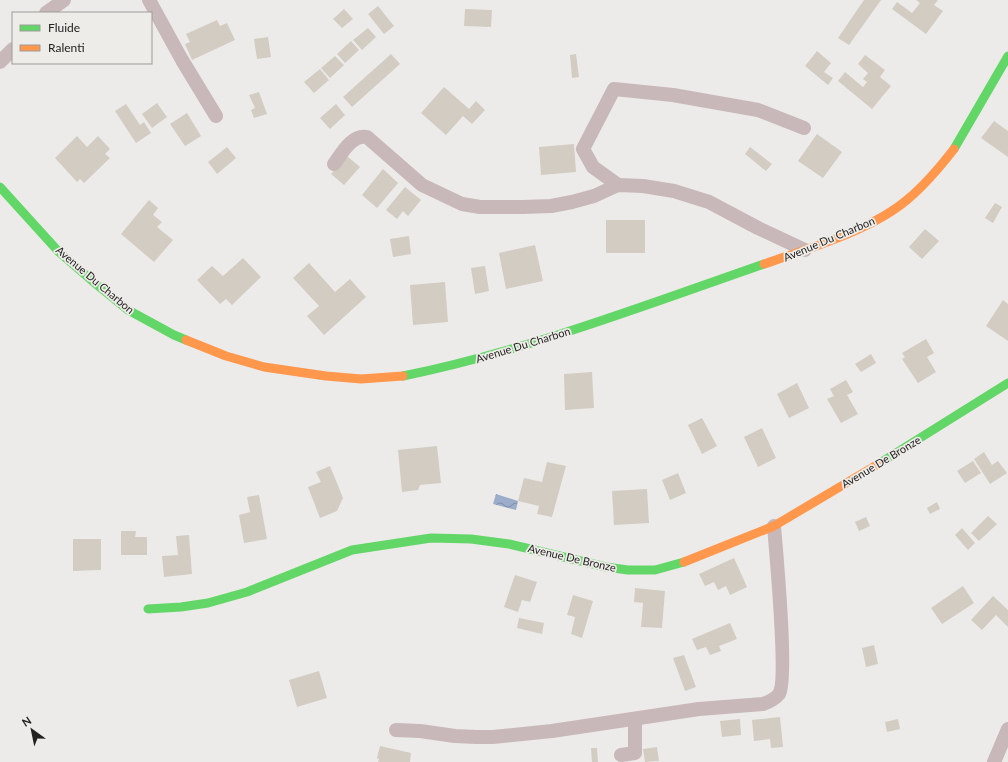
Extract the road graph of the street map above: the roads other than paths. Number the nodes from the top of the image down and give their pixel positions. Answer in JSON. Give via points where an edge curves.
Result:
{"nodes":[{"id":1,"x":64,"y":0,"type":"edge"},
{"id":2,"x":149,"y":0,"type":"edge"},
{"id":3,"x":47,"y":12,"type":"edge"},
{"id":4,"x":12,"y":50,"type":"edge"},
{"id":5,"x":1008,"y":56,"type":"edge"},
{"id":6,"x":0,"y":62,"type":"edge"},
{"id":7,"x":216,"y":116,"type":"dead end"},
{"id":8,"x":804,"y":128,"type":"dead end"},
{"id":9,"x":334,"y":164,"type":"dead end"},
{"id":10,"x":618,"y":186,"type":"junction"},
{"id":11,"x":0,"y":187,"type":"edge"},
{"id":12,"x":805,"y":250,"type":"junction"},
{"id":13,"x":1008,"y":383,"type":"edge"},
{"id":14,"x":774,"y":526,"type":"junction"},
{"id":15,"x":148,"y":609,"type":"dead end"},
{"id":16,"x":635,"y":719,"type":"junction"},
{"id":17,"x":1008,"y":729,"type":"edge"},
{"id":18,"x":396,"y":730,"type":"dead end"},
{"id":19,"x":621,"y":755,"type":"dead end"},
{"id":20,"x":994,"y":762,"type":"edge"}],
"edges":[{"from":1,"to":3,"type":"street"},
{"from":2,"to":7,"type":"street"},
{"from":4,"to":6,"type":"street"},
{"from":5,"to":12,"type":"street","name":"Avenue Du Charbon","via":[[954,149],[930,179],[887,214],[849,233]]},
{"from":8,"to":10,"type":"street","via":[[758,110],[674,95],[614,89],[583,149],[593,167]]},
{"from":9,"to":10,"type":"street","via":[[356,138],[367,137],[422,185],[462,204],[480,207],[551,206],[594,196]]},
{"from":10,"to":12,"type":"street","via":[[643,186],[674,191],[709,202]]},
{"from":11,"to":12,"type":"street","name":"Avenue Du Charbon","via":[[58,251],[128,310],[174,335],[226,356],[264,367],[361,379],[398,377],[486,356],[612,317]]},
{"from":13,"to":14,"type":"street","name":"Avenue De Bronze"},
{"from":14,"to":15,"type":"street","name":"Avenue De Bronze","via":[[684,562],[655,570],[606,568],[509,544],[431,538],[352,550],[247,592],[208,603],[181,608]]},
{"from":14,"to":16,"type":"street","via":[[782,659],[779,694],[763,704],[699,709]]},
{"from":16,"to":18,"type":"street","via":[[552,731],[476,738]]},
{"from":16,"to":19,"type":"street","via":[[635,753]]},
{"from":17,"to":20,"type":"street"}]}
